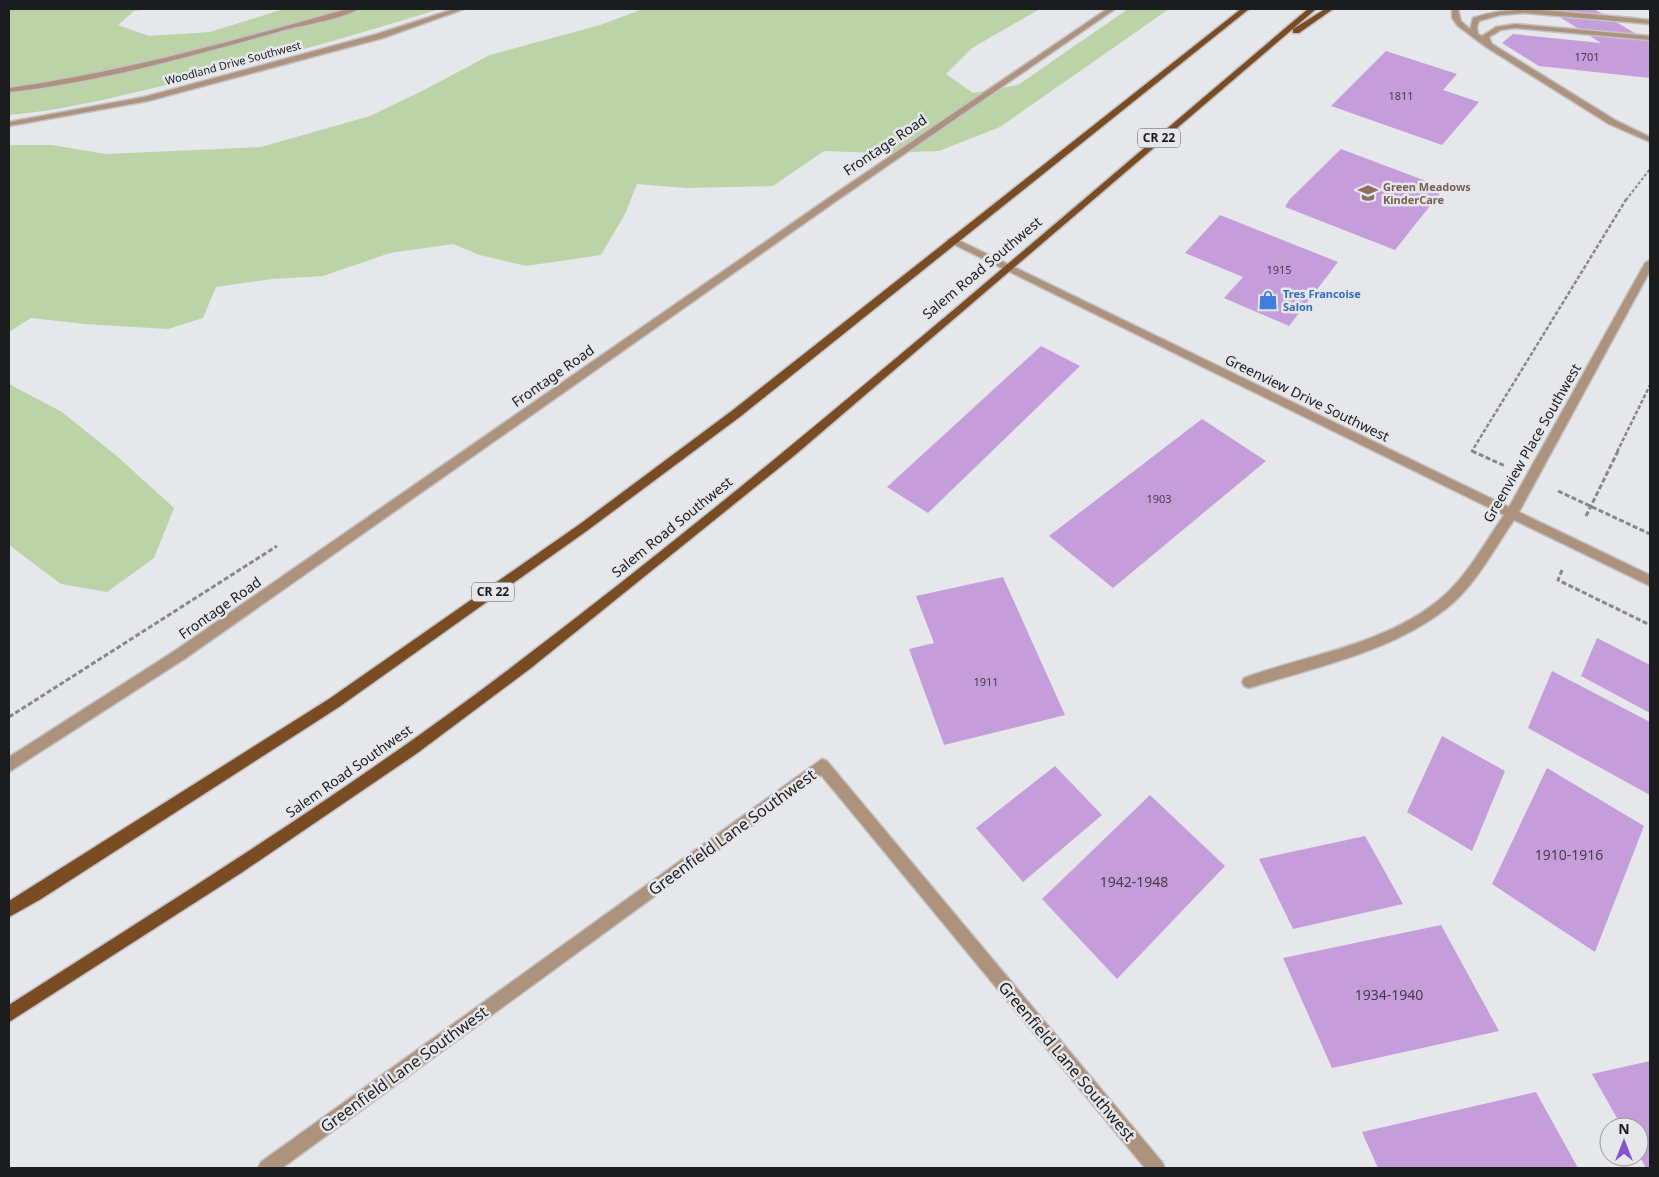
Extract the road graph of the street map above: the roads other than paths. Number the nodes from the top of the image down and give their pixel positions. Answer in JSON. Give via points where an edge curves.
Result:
{"nodes":[{"id":1,"x":354,"y":9,"type":"edge"},
{"id":2,"x":460,"y":9,"type":"edge"},
{"id":3,"x":1111,"y":9,"type":"edge"},
{"id":4,"x":1244,"y":9,"type":"edge"},
{"id":5,"x":1312,"y":9,"type":"edge"},
{"id":6,"x":1329,"y":9,"type":"edge"},
{"id":7,"x":1455,"y":9,"type":"edge"},
{"id":8,"x":1650,"y":22,"type":"edge"},
{"id":9,"x":1475,"y":35,"type":"junction"},
{"id":10,"x":1650,"y":38,"type":"edge"},
{"id":11,"x":1489,"y":45,"type":"junction"},
{"id":12,"x":1242,"y":68,"type":"junction"},
{"id":13,"x":9,"y":90,"type":"edge"},
{"id":14,"x":9,"y":124,"type":"edge"},
{"id":15,"x":1650,"y":140,"type":"edge"},
{"id":16,"x":952,"y":240,"type":"junction"},
{"id":17,"x":1650,"y":263,"type":"edge"},
{"id":18,"x":1007,"y":268,"type":"junction"},
{"id":19,"x":1511,"y":514,"type":"junction"},
{"id":20,"x":1650,"y":582,"type":"edge"},
{"id":21,"x":1249,"y":682,"type":"dead end"},
{"id":22,"x":9,"y":765,"type":"edge"},
{"id":23,"x":9,"y":909,"type":"edge"},
{"id":24,"x":9,"y":1014,"type":"edge"},
{"id":25,"x":267,"y":1168,"type":"edge"},
{"id":26,"x":1156,"y":1168,"type":"edge"}],
"edges":[{"from":1,"to":13,"type":"street","name":"Woodland Drive Southwest","via":[[192,52]]},
{"from":2,"to":14,"type":"street","name":"Woodland Drive Southwest","via":[[380,36],[145,99]]},
{"from":3,"to":22,"type":"street","name":"Frontage Road","via":[[181,654]]},
{"from":4,"to":16,"type":"main road","number":"CR 22"},
{"from":5,"to":12,"type":"main road","name":"Salem Road Southwest","number":"CR 22"},
{"from":6,"to":12,"type":"main road"},
{"from":7,"to":9,"type":"street","via":[[1457,21]]},
{"from":8,"to":9,"type":"street","via":[[1505,11],[1476,20],[1472,27]]},
{"from":9,"to":11,"type":"street"},
{"from":10,"to":11,"type":"street","via":[[1515,26],[1490,32],[1485,37]]},
{"from":11,"to":15,"type":"street","via":[[1612,122]]},
{"from":12,"to":18,"type":"main road","name":"Salem Road Southwest","number":"CR 22"},
{"from":16,"to":18,"type":"street","name":"Greenview Drive Southwest"},
{"from":16,"to":23,"type":"main road","number":"CR 22","via":[[737,413],[461,615],[334,703]]},
{"from":17,"to":19,"type":"street","name":"Greenview Place Southwest"},
{"from":18,"to":19,"type":"street","name":"Greenview Drive Southwest"},
{"from":18,"to":24,"type":"main road","name":"Salem Road Southwest","number":"CR 22","via":[[791,452],[526,664],[411,748],[236,868]]},
{"from":19,"to":20,"type":"street","name":"Greenview Drive Southwest"},
{"from":19,"to":21,"type":"street","name":"Greenview Place Southwest","via":[[1463,584],[1443,604],[1408,626],[1368,645]]},
{"from":25,"to":26,"type":"street","name":"Greenfield Lane Southwest","via":[[822,766]]}]}
